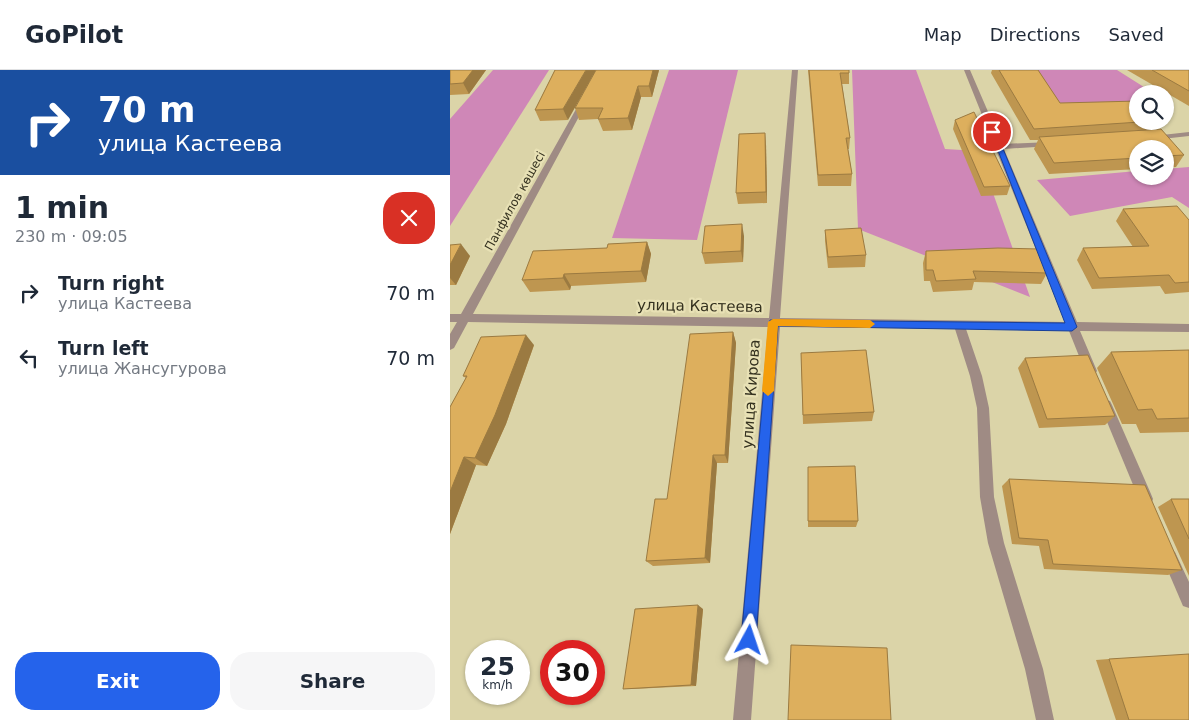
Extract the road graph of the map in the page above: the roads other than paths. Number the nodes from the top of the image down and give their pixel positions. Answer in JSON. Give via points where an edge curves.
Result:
{"nodes":[{"id":1,"x":601,"y":70,"type":"edge"},
{"id":2,"x":795,"y":70,"type":"edge"},
{"id":3,"x":967,"y":70,"type":"edge"},
{"id":4,"x":1189,"y":134,"type":"edge"},
{"id":5,"x":1147,"y":138,"type":"edge"},
{"id":6,"x":1058,"y":144,"type":"edge"},
{"id":7,"x":999,"y":147,"type":"junction"},
{"id":8,"x":450,"y":318,"type":"edge"},
{"id":9,"x":465,"y":318,"type":"junction"},
{"id":10,"x":773,"y":322,"type":"junction"},
{"id":11,"x":959,"y":325,"type":"junction"},
{"id":12,"x":1072,"y":327,"type":"junction"},
{"id":13,"x":1189,"y":328,"type":"edge"},
{"id":14,"x":450,"y":345,"type":"edge"},
{"id":15,"x":1150,"y":509,"type":"edge"},
{"id":16,"x":1166,"y":546,"type":"edge"},
{"id":17,"x":1189,"y":600,"type":"edge"},
{"id":18,"x":742,"y":720,"type":"edge"},
{"id":19,"x":1045,"y":720,"type":"edge"}],
"edges":[{"from":1,"to":9,"type":"street","name":"Панфилов көшесі"},
{"from":2,"to":10,"type":"street","name":"улица Кирова"},
{"from":3,"to":7,"type":"street"},
{"from":4,"to":5,"type":"street"},
{"from":6,"to":7,"type":"street"},
{"from":7,"to":12,"type":"street"},
{"from":8,"to":9,"type":"street","name":"улица Кастеева"},
{"from":9,"to":10,"type":"street","name":"улица Кастеева"},
{"from":9,"to":14,"type":"street","name":"Панфилов көшесі"},
{"from":10,"to":11,"type":"street","name":"улица Кастеева"},
{"from":10,"to":18,"type":"street","name":"улица Кирова"},
{"from":11,"to":12,"type":"street","name":"улица Кастеева"},
{"from":11,"to":19,"type":"street","via":[[983,408],[987,497],[996,543],[1034,669]]},
{"from":12,"to":13,"type":"street","name":"улица Кастеева"},
{"from":12,"to":15,"type":"street"},
{"from":16,"to":17,"type":"street"}]}
